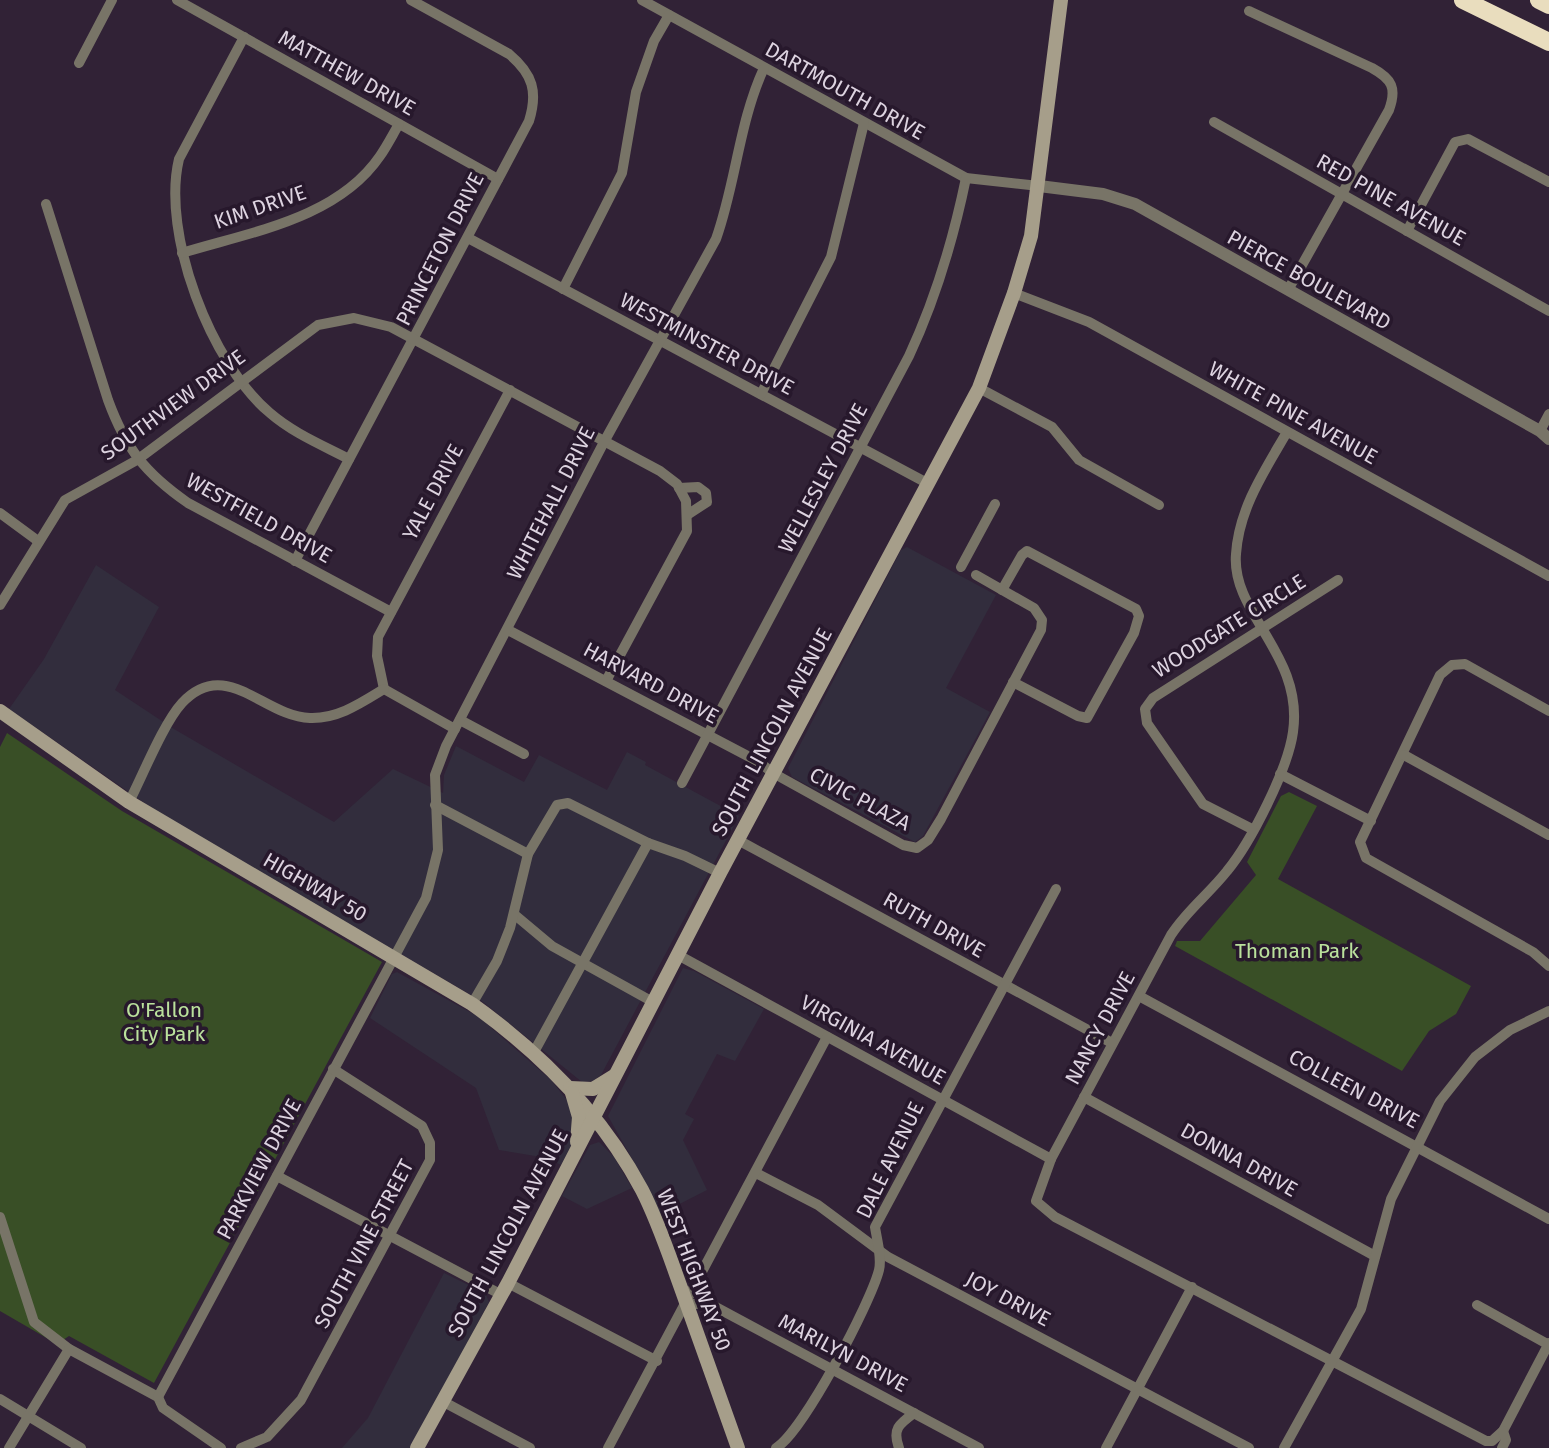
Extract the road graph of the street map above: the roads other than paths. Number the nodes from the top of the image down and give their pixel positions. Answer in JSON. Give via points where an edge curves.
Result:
{"nodes":[{"id":1,"x":112,"y":0,"type":"edge"},
{"id":2,"x":177,"y":0,"type":"edge"},
{"id":3,"x":411,"y":0,"type":"edge"},
{"id":4,"x":642,"y":0,"type":"edge"},
{"id":5,"x":1061,"y":0,"type":"edge"},
{"id":6,"x":1463,"y":0,"type":"edge"},
{"id":7,"x":1539,"y":0,"type":"edge"},
{"id":8,"x":1549,"y":5,"type":"edge"},
{"id":9,"x":1249,"y":10,"type":"dead end"},
{"id":10,"x":669,"y":15,"type":"junction"},
{"id":11,"x":244,"y":37,"type":"junction"},
{"id":12,"x":1549,"y":42,"type":"edge"},
{"id":13,"x":79,"y":63,"type":"dead end"},
{"id":14,"x":764,"y":68,"type":"junction"},
{"id":15,"x":1214,"y":122,"type":"dead end"},
{"id":16,"x":864,"y":123,"type":"junction"},
{"id":17,"x":398,"y":124,"type":"junction"},
{"id":18,"x":966,"y":178,"type":"junction"},
{"id":19,"x":498,"y":179,"type":"junction"},
{"id":20,"x":1549,"y":182,"type":"edge"},
{"id":21,"x":1039,"y":187,"type":"junction"},
{"id":22,"x":1340,"y":193,"type":"junction"},
{"id":23,"x":46,"y":204,"type":"dead end"},
{"id":24,"x":1407,"y":231,"type":"junction"},
{"id":25,"x":468,"y":239,"type":"junction"},
{"id":26,"x":182,"y":253,"type":"junction"},
{"id":27,"x":563,"y":289,"type":"junction"},
{"id":28,"x":1288,"y":290,"type":"junction"},
{"id":29,"x":1014,"y":293,"type":"junction"},
{"id":30,"x":1549,"y":312,"type":"edge"},
{"id":31,"x":415,"y":339,"type":"junction"},
{"id":32,"x":658,"y":340,"type":"junction"},
{"id":33,"x":239,"y":382,"type":"junction"},
{"id":34,"x":978,"y":388,"type":"junction"},
{"id":35,"x":510,"y":390,"type":"junction"},
{"id":36,"x":761,"y":394,"type":"junction"},
{"id":37,"x":1549,"y":414,"type":"edge"},
{"id":38,"x":1287,"y":432,"type":"junction"},
{"id":39,"x":1544,"y":435,"type":"edge"},
{"id":40,"x":604,"y":442,"type":"junction"},
{"id":41,"x":862,"y":448,"type":"junction"},
{"id":42,"x":349,"y":459,"type":"junction"},
{"id":43,"x":137,"y":460,"type":"junction"},
{"id":44,"x":927,"y":483,"type":"junction"},
{"id":45,"x":679,"y":488,"type":"junction"},
{"id":46,"x":995,"y":503,"type":"dead end"},
{"id":47,"x":1159,"y":505,"type":"dead end"},
{"id":48,"x":0,"y":513,"type":"edge"},
{"id":49,"x":687,"y":515,"type":"junction"},
{"id":50,"x":38,"y":541,"type":"junction"},
{"id":51,"x":295,"y":561,"type":"junction"},
{"id":52,"x":961,"y":567,"type":"dead end"},
{"id":53,"x":976,"y":575,"type":"dead end"},
{"id":54,"x":1549,"y":576,"type":"edge"},
{"id":55,"x":1338,"y":580,"type":"dead end"},
{"id":56,"x":1002,"y":590,"type":"junction"},
{"id":57,"x":0,"y":605,"type":"edge"},
{"id":58,"x":391,"y":612,"type":"junction"},
{"id":59,"x":1263,"y":627,"type":"junction"},
{"id":60,"x":508,"y":630,"type":"junction"},
{"id":61,"x":606,"y":681,"type":"junction"},
{"id":62,"x":1013,"y":682,"type":"junction"},
{"id":63,"x":384,"y":689,"type":"junction"},
{"id":64,"x":1549,"y":710,"type":"edge"},
{"id":65,"x":1,"y":716,"type":"edge"},
{"id":66,"x":457,"y":724,"type":"junction"},
{"id":67,"x":707,"y":736,"type":"junction"},
{"id":68,"x":524,"y":754,"type":"dead end"},
{"id":69,"x":1404,"y":755,"type":"junction"},
{"id":70,"x":773,"y":773,"type":"junction"},
{"id":71,"x":1280,"y":774,"type":"junction"},
{"id":72,"x":682,"y":783,"type":"dead end"},
{"id":73,"x":129,"y":802,"type":"junction"},
{"id":74,"x":435,"y":805,"type":"junction"},
{"id":75,"x":1371,"y":821,"type":"junction"},
{"id":76,"x":1252,"y":830,"type":"junction"},
{"id":77,"x":1549,"y":835,"type":"edge"},
{"id":78,"x":738,"y":840,"type":"junction"},
{"id":79,"x":648,"y":843,"type":"junction"},
{"id":80,"x":528,"y":854,"type":"junction"},
{"id":81,"x":720,"y":873,"type":"junction"},
{"id":82,"x":1056,"y":889,"type":"dead end"},
{"id":83,"x":514,"y":915,"type":"junction"},
{"id":84,"x":678,"y":955,"type":"junction"},
{"id":85,"x":394,"y":958,"type":"junction"},
{"id":86,"x":584,"y":963,"type":"junction"},
{"id":87,"x":1549,"y":966,"type":"edge"},
{"id":88,"x":1005,"y":986,"type":"junction"},
{"id":89,"x":1139,"y":996,"type":"junction"},
{"id":90,"x":653,"y":1002,"type":"junction"},
{"id":91,"x":472,"y":1004,"type":"junction"},
{"id":92,"x":1549,"y":1011,"type":"edge"},
{"id":93,"x":827,"y":1037,"type":"junction"},
{"id":94,"x":1111,"y":1044,"type":"junction"},
{"id":95,"x":534,"y":1052,"type":"junction"},
{"id":96,"x":333,"y":1069,"type":"junction"},
{"id":97,"x":615,"y":1075,"type":"junction"},
{"id":98,"x":570,"y":1088,"type":"junction"},
{"id":99,"x":1084,"y":1097,"type":"junction"},
{"id":100,"x":941,"y":1099,"type":"junction"},
{"id":101,"x":594,"y":1116,"type":"junction"},
{"id":102,"x":1420,"y":1147,"type":"junction"},
{"id":103,"x":575,"y":1153,"type":"junction"},
{"id":104,"x":1051,"y":1159,"type":"junction"},
{"id":105,"x":757,"y":1173,"type":"junction"},
{"id":106,"x":277,"y":1176,"type":"junction"},
{"id":107,"x":0,"y":1217,"type":"edge"},
{"id":108,"x":1549,"y":1219,"type":"edge"},
{"id":109,"x":390,"y":1238,"type":"junction"},
{"id":110,"x":878,"y":1248,"type":"junction"},
{"id":111,"x":1375,"y":1256,"type":"junction"},
{"id":112,"x":1192,"y":1287,"type":"junction"},
{"id":113,"x":504,"y":1289,"type":"junction"},
{"id":114,"x":687,"y":1304,"type":"junction"},
{"id":115,"x":1477,"y":1305,"type":"dead end"},
{"id":116,"x":1549,"y":1344,"type":"edge"},
{"id":117,"x":69,"y":1349,"type":"junction"},
{"id":118,"x":657,"y":1361,"type":"junction"},
{"id":119,"x":1330,"y":1363,"type":"junction"},
{"id":120,"x":832,"y":1369,"type":"junction"},
{"id":121,"x":1138,"y":1389,"type":"junction"},
{"id":122,"x":158,"y":1396,"type":"junction"},
{"id":123,"x":0,"y":1399,"type":"edge"},
{"id":124,"x":442,"y":1401,"type":"junction"},
{"id":125,"x":915,"y":1413,"type":"junction"},
{"id":126,"x":29,"y":1416,"type":"junction"},
{"id":127,"x":1503,"y":1431,"type":"junction"},
{"id":128,"x":1474,"y":1436,"type":"junction"},
{"id":129,"x":9,"y":1448,"type":"edge"},
{"id":130,"x":81,"y":1448,"type":"edge"},
{"id":131,"x":221,"y":1448,"type":"edge"},
{"id":132,"x":241,"y":1448,"type":"edge"},
{"id":133,"x":417,"y":1448,"type":"edge"},
{"id":134,"x":530,"y":1448,"type":"edge"},
{"id":135,"x":608,"y":1448,"type":"edge"},
{"id":136,"x":738,"y":1448,"type":"edge"},
{"id":137,"x":776,"y":1448,"type":"edge"},
{"id":138,"x":899,"y":1448,"type":"edge"},
{"id":139,"x":979,"y":1448,"type":"edge"},
{"id":140,"x":1106,"y":1448,"type":"edge"},
{"id":141,"x":1249,"y":1448,"type":"edge"},
{"id":142,"x":1284,"y":1448,"type":"edge"},
{"id":143,"x":1479,"y":1448,"type":"edge"},
{"id":144,"x":1502,"y":1448,"type":"edge"}],
"edges":[{"from":1,"to":13,"type":"street"},
{"from":2,"to":11,"type":"street","name":"MATTHEW DRIVE"},
{"from":3,"to":19,"type":"street","name":"PRINCETON DRIVE","via":[[509,54],[533,83],[535,102],[529,121]]},
{"from":4,"to":10,"type":"street","name":"DARTMOUTH DRIVE"},
{"from":5,"to":21,"type":"main road","name":"SOUTH LINCOLN AVENUE"},
{"from":6,"to":12,"type":"highway"},
{"from":7,"to":8,"type":"highway"},
{"from":9,"to":22,"type":"street","via":[[1372,68],[1393,83],[1389,110]]},
{"from":10,"to":14,"type":"street","name":"DARTMOUTH DRIVE"},
{"from":10,"to":27,"type":"street","via":[[654,41],[636,92],[622,173]]},
{"from":11,"to":17,"type":"street","name":"MATTHEW DRIVE"},
{"from":11,"to":26,"type":"street","via":[[179,159],[174,181],[175,221]]},
{"from":14,"to":16,"type":"street","name":"DARTMOUTH DRIVE"},
{"from":14,"to":32,"type":"street","name":"WHITEHALL DRIVE","via":[[751,97],[728,205],[716,239]]},
{"from":15,"to":22,"type":"street","name":"RED PINE AVENUE"},
{"from":16,"to":18,"type":"street","name":"DARTMOUTH DRIVE"},
{"from":16,"to":36,"type":"street","via":[[831,257]]},
{"from":17,"to":19,"type":"street","name":"MATTHEW DRIVE"},
{"from":17,"to":26,"type":"street","name":"KIM DRIVE","via":[[380,157],[356,183],[328,203]]},
{"from":18,"to":21,"type":"street","name":"DARTMOUTH DRIVE"},
{"from":18,"to":41,"type":"street","name":"WELLESLEY DRIVE","via":[[935,298]]},
{"from":19,"to":25,"type":"street","name":"PRINCETON DRIVE"},
{"from":20,"to":24,"type":"street","via":[[1461,139],[1455,142]]},
{"from":21,"to":28,"type":"street","name":"PIERCE BOULEVARD","via":[[1102,194],[1135,204]]},
{"from":21,"to":29,"type":"main road","name":"SOUTH LINCOLN AVENUE"},
{"from":22,"to":24,"type":"street","name":"RED PINE AVENUE"},
{"from":22,"to":28,"type":"street"},
{"from":23,"to":43,"type":"street","name":"WESTFIELD DRIVE","via":[[108,400]]},
{"from":24,"to":30,"type":"street","name":"RED PINE AVENUE"},
{"from":25,"to":27,"type":"street","name":"WESTMINSTER DRIVE"},
{"from":25,"to":31,"type":"street","name":"PRINCETON DRIVE"},
{"from":26,"to":33,"type":"street","via":[[212,336]]},
{"from":27,"to":32,"type":"street","name":"WESTMINSTER DRIVE"},
{"from":28,"to":39,"type":"street","name":"PIERCE BOULEVARD"},
{"from":29,"to":34,"type":"main road","name":"SOUTH LINCOLN AVENUE"},
{"from":29,"to":38,"type":"street","name":"WHITE PINE AVENUE","via":[[1089,322]]},
{"from":31,"to":33,"type":"street","name":"SOUTHVIEW DRIVE","via":[[366,319],[329,321],[306,332]]},
{"from":31,"to":35,"type":"street","name":"SOUTHVIEW DRIVE"},
{"from":31,"to":42,"type":"street","name":"PRINCETON DRIVE"},
{"from":32,"to":36,"type":"street","name":"WESTMINSTER DRIVE"},
{"from":32,"to":40,"type":"street","name":"WHITEHALL DRIVE"},
{"from":33,"to":42,"type":"street","via":[[284,425]]},
{"from":33,"to":43,"type":"street","name":"SOUTHVIEW DRIVE"},
{"from":34,"to":44,"type":"main road","name":"SOUTH LINCOLN AVENUE"},
{"from":34,"to":47,"type":"street","via":[[1052,427],[1079,460]]},
{"from":35,"to":40,"type":"street","name":"SOUTHVIEW DRIVE"},
{"from":35,"to":58,"type":"street","name":"YALE DRIVE"},
{"from":36,"to":41,"type":"street","name":"WESTMINSTER DRIVE"},
{"from":37,"to":39,"type":"street"},
{"from":38,"to":54,"type":"street","name":"WHITE PINE AVENUE"},
{"from":38,"to":59,"type":"street","name":"NANCY DRIVE","via":[[1248,503],[1235,556],[1242,592]]},
{"from":40,"to":45,"type":"street","name":"SOUTHVIEW DRIVE","via":[[660,471]]},
{"from":40,"to":60,"type":"street","name":"WHITEHALL DRIVE"},
{"from":41,"to":44,"type":"street","name":"WESTMINSTER DRIVE"},
{"from":41,"to":67,"type":"street","name":"WELLESLEY DRIVE"},
{"from":42,"to":51,"type":"street","name":"PRINCETON DRIVE"},
{"from":43,"to":50,"type":"street","name":"SOUTHVIEW DRIVE","via":[[65,500]]},
{"from":43,"to":51,"type":"street","name":"WESTFIELD DRIVE","via":[[188,503]]},
{"from":44,"to":70,"type":"main road","name":"SOUTH LINCOLN AVENUE"},
{"from":45,"to":49,"type":"street"},
{"from":45,"to":49,"type":"street","name":"SOUTHVIEW DRIVE","via":[[698,487],[706,494],[707,502]]},
{"from":46,"to":52,"type":"street"},
{"from":48,"to":50,"type":"street"},
{"from":49,"to":61,"type":"street","via":[[683,540]]},
{"from":50,"to":57,"type":"street","name":"SOUTHVIEW DRIVE"},
{"from":51,"to":58,"type":"street","name":"WESTFIELD DRIVE"},
{"from":53,"to":56,"type":"street"},
{"from":55,"to":59,"type":"street","name":"WOODGATE CIRCLE"},
{"from":56,"to":62,"type":"street","via":[[1034,608],[1042,620]]},
{"from":56,"to":62,"type":"street","via":[[1027,551],[1136,610],[1139,616],[1087,718]]},
{"from":58,"to":63,"type":"street","via":[[377,646]]},
{"from":59,"to":71,"type":"street","name":"NANCY DRIVE","via":[[1281,657],[1294,706],[1294,731]]},
{"from":59,"to":76,"type":"street","name":"WOODGATE CIRCLE","via":[[1153,698],[1144,709],[1147,723],[1203,804]]},
{"from":60,"to":61,"type":"street","name":"HARVARD DRIVE"},
{"from":60,"to":66,"type":"street","name":"WHITEHALL DRIVE"},
{"from":61,"to":67,"type":"street","name":"HARVARD DRIVE"},
{"from":62,"to":70,"type":"street","name":"CIVIC PLAZA","via":[[932,834],[917,848],[903,845]]},
{"from":63,"to":66,"type":"street"},
{"from":63,"to":73,"type":"street","via":[[346,712],[310,718],[282,711],[224,684],[201,689],[178,708]]},
{"from":64,"to":69,"type":"street","via":[[1465,664],[1452,665],[1440,674]]},
{"from":65,"to":73,"type":"main road","name":"HIGHWAY 50"},
{"from":66,"to":68,"type":"street"},
{"from":66,"to":74,"type":"street","name":"WHITEHALL DRIVE","via":[[435,775]]},
{"from":67,"to":70,"type":"street","name":"HARVARD DRIVE"},
{"from":67,"to":72,"type":"street","name":"WELLESLEY DRIVE"},
{"from":69,"to":75,"type":"street"},
{"from":69,"to":77,"type":"street"},
{"from":70,"to":78,"type":"main road","name":"SOUTH LINCOLN AVENUE"},
{"from":71,"to":75,"type":"street"},
{"from":71,"to":76,"type":"street","name":"NANCY DRIVE"},
{"from":73,"to":85,"type":"main road","name":"HIGHWAY 50"},
{"from":74,"to":80,"type":"street"},
{"from":74,"to":85,"type":"street","name":"WHITEHALL DRIVE","via":[[435,874]]},
{"from":75,"to":87,"type":"street","via":[[1360,842],[1366,858],[1533,952]]},
{"from":76,"to":89,"type":"street","name":"NANCY DRIVE","via":[[1229,869],[1185,913]]},
{"from":78,"to":81,"type":"main road","name":"SOUTH LINCOLN AVENUE"},
{"from":78,"to":88,"type":"street","name":"RUTH DRIVE"},
{"from":79,"to":80,"type":"street","via":[[568,803],[557,804]]},
{"from":79,"to":81,"type":"street"},
{"from":79,"to":86,"type":"street"},
{"from":80,"to":83,"type":"street"},
{"from":81,"to":84,"type":"main road","name":"SOUTH LINCOLN AVENUE"},
{"from":82,"to":88,"type":"street","name":"DALE AVENUE"},
{"from":83,"to":86,"type":"street","via":[[552,946]]},
{"from":83,"to":91,"type":"street","via":[[497,961]]},
{"from":84,"to":90,"type":"main road","name":"SOUTH LINCOLN AVENUE"},
{"from":84,"to":93,"type":"street","name":"VIRGINIA AVENUE"},
{"from":85,"to":91,"type":"main road","name":"HIGHWAY 50"},
{"from":85,"to":96,"type":"street","name":"PARKVIEW DRIVE"},
{"from":86,"to":90,"type":"street"},
{"from":86,"to":95,"type":"street"},
{"from":88,"to":94,"type":"street","name":"RUTH DRIVE"},
{"from":88,"to":100,"type":"street","name":"DALE AVENUE"},
{"from":89,"to":94,"type":"street","name":"NANCY DRIVE"},
{"from":89,"to":102,"type":"street","name":"COLLEEN DRIVE"},
{"from":90,"to":97,"type":"main road","name":"SOUTH LINCOLN AVENUE"},
{"from":91,"to":95,"type":"main road","name":"HIGHWAY 50"},
{"from":92,"to":102,"type":"street","via":[[1510,1030],[1475,1056],[1440,1101]]},
{"from":93,"to":100,"type":"street","name":"VIRGINIA AVENUE"},
{"from":93,"to":105,"type":"street"},
{"from":94,"to":99,"type":"street","name":"NANCY DRIVE"},
{"from":95,"to":98,"type":"main road","name":"HIGHWAY 50"},
{"from":96,"to":106,"type":"street","name":"PARKVIEW DRIVE"},
{"from":96,"to":109,"type":"street","name":"SOUTH VINE STREET","via":[[422,1126],[429,1143],[430,1160]]},
{"from":97,"to":98,"type":"main road","via":[[593,1088]]},
{"from":97,"to":101,"type":"main road","name":"SOUTH LINCOLN AVENUE"},
{"from":98,"to":101,"type":"main road","name":"HIGHWAY 50"},
{"from":98,"to":103,"type":"main road","via":[[579,1117]]},
{"from":99,"to":104,"type":"street","name":"NANCY DRIVE"},
{"from":99,"to":111,"type":"street","name":"DONNA DRIVE"},
{"from":100,"to":104,"type":"street","name":"VIRGINIA AVENUE"},
{"from":100,"to":110,"type":"street","name":"DALE AVENUE","via":[[875,1227]]},
{"from":101,"to":103,"type":"main road","name":"SOUTH LINCOLN AVENUE"},
{"from":101,"to":114,"type":"main road","name":"WEST HIGHWAY 50","via":[[641,1189]]},
{"from":102,"to":108,"type":"street","name":"COLLEEN DRIVE"},
{"from":102,"to":111,"type":"street","via":[[1391,1199]]},
{"from":103,"to":113,"type":"main road","name":"SOUTH LINCOLN AVENUE"},
{"from":104,"to":112,"type":"street","name":"NANCY DRIVE","via":[[1036,1193],[1039,1206]]},
{"from":105,"to":110,"type":"street","name":"JOY DRIVE","via":[[818,1205]]},
{"from":105,"to":114,"type":"street"},
{"from":106,"to":109,"type":"street"},
{"from":106,"to":122,"type":"street","name":"PARKVIEW DRIVE"},
{"from":107,"to":117,"type":"street","via":[[34,1322]]},
{"from":109,"to":113,"type":"street"},
{"from":109,"to":132,"type":"street","name":"SOUTH VINE STREET","via":[[301,1399],[267,1437]]},
{"from":110,"to":120,"type":"street","name":"DALE AVENUE","via":[[874,1284]]},
{"from":110,"to":121,"type":"street","name":"JOY DRIVE"},
{"from":111,"to":119,"type":"street","via":[[1361,1309]]},
{"from":112,"to":119,"type":"street","name":"NANCY DRIVE"},
{"from":112,"to":121,"type":"street"},
{"from":113,"to":118,"type":"street"},
{"from":113,"to":124,"type":"main road","name":"SOUTH LINCOLN AVENUE"},
{"from":114,"to":118,"type":"street"},
{"from":114,"to":120,"type":"street","name":"MARILYN DRIVE","via":[[710,1304]]},
{"from":114,"to":136,"type":"main road","name":"WEST HIGHWAY 50"},
{"from":115,"to":116,"type":"street"},
{"from":116,"to":127,"type":"street"},
{"from":117,"to":122,"type":"street"},
{"from":117,"to":126,"type":"street"},
{"from":118,"to":135,"type":"street"},
{"from":119,"to":128,"type":"street","name":"NANCY DRIVE"},
{"from":119,"to":142,"type":"street"},
{"from":120,"to":125,"type":"street","name":"MARILYN DRIVE"},
{"from":120,"to":137,"type":"street","name":"DALE AVENUE","via":[[804,1419]]},
{"from":121,"to":140,"type":"street"},
{"from":121,"to":141,"type":"street","name":"JOY DRIVE"},
{"from":122,"to":131,"type":"street","via":[[163,1408]]},
{"from":123,"to":126,"type":"street"},
{"from":124,"to":133,"type":"main road","name":"SOUTH LINCOLN AVENUE"},
{"from":124,"to":134,"type":"street"},
{"from":125,"to":138,"type":"street","via":[[898,1425],[895,1437]]},
{"from":125,"to":139,"type":"street","name":"MARILYN DRIVE"},
{"from":126,"to":129,"type":"street"},
{"from":126,"to":130,"type":"street"},
{"from":127,"to":128,"type":"street","name":"NANCY DRIVE","via":[[1492,1441]]},
{"from":127,"to":144,"type":"street","via":[[1506,1440]]},
{"from":128,"to":143,"type":"street"}]}
